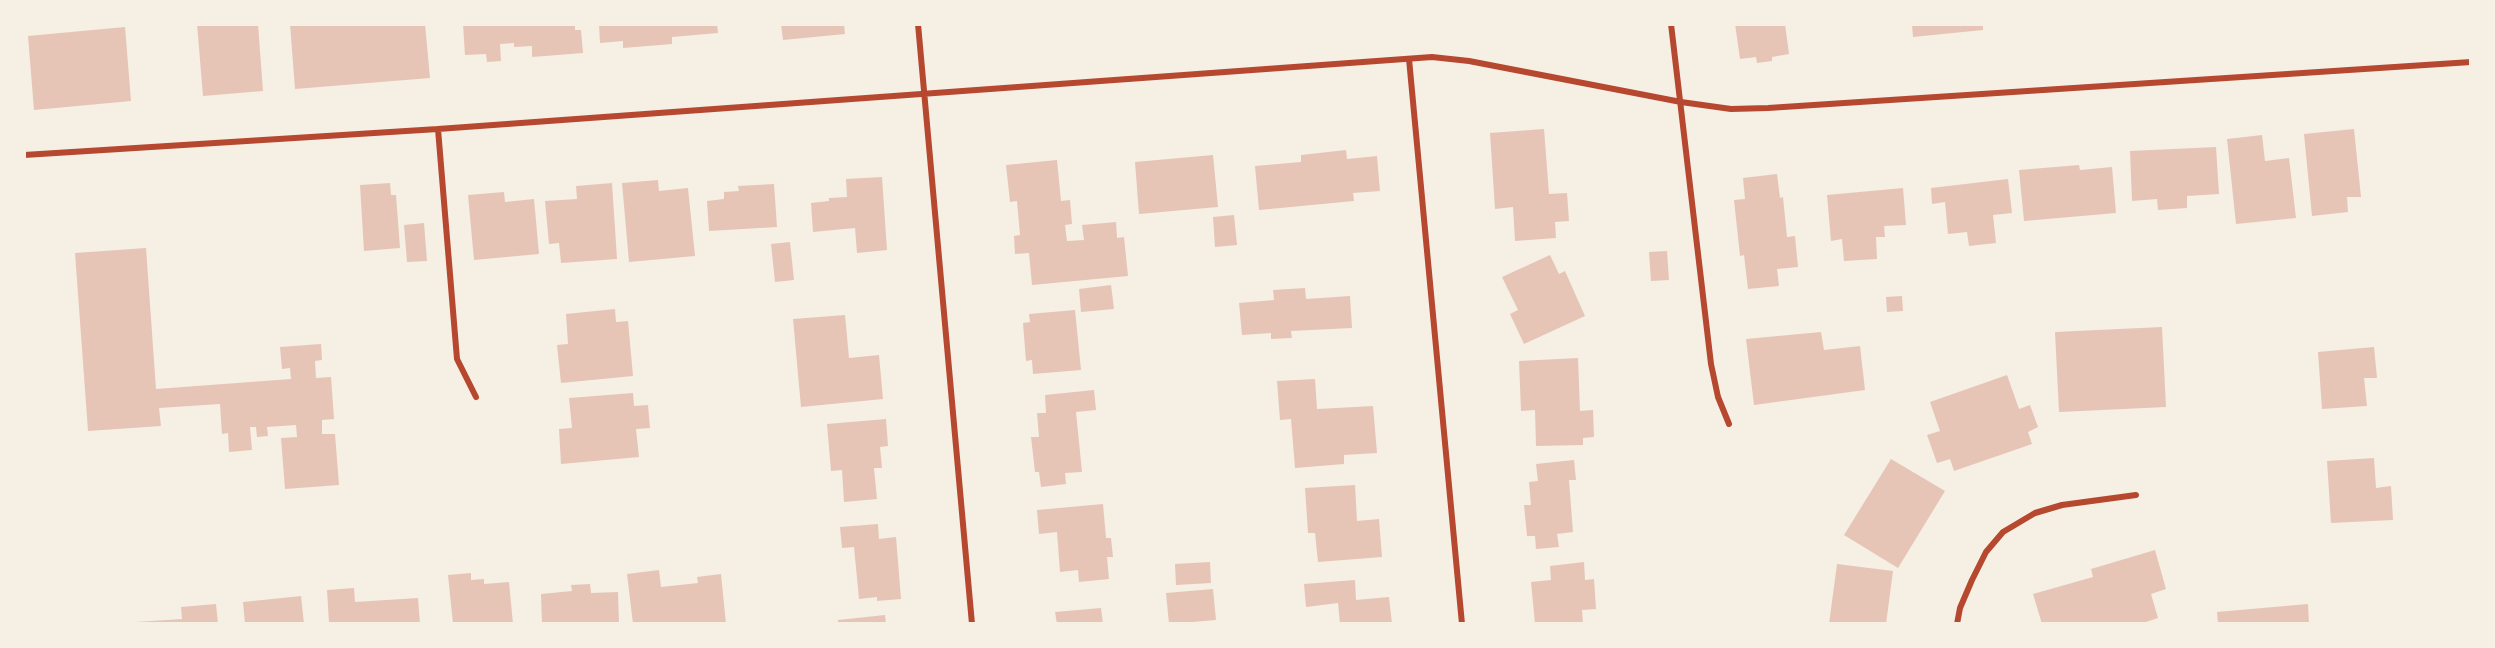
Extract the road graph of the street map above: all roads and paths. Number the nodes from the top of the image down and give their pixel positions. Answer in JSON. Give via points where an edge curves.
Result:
{"nodes":[{"id":1,"x":918,"y":24,"type":"edge"},
{"id":2,"x":1671,"y":24,"type":"edge"},
{"id":3,"x":1409,"y":59,"type":"junction"},
{"id":4,"x":2471,"y":62,"type":"edge"},
{"id":5,"x":924,"y":92,"type":"junction"},
{"id":6,"x":1681,"y":102,"type":"junction"},
{"id":7,"x":438,"y":129,"type":"junction"},
{"id":8,"x":24,"y":155,"type":"edge"},
{"id":9,"x":476,"y":397,"type":"dead end"},
{"id":10,"x":1730,"y":424,"type":"dead end"},
{"id":11,"x":2136,"y":495,"type":"dead end"},
{"id":12,"x":972,"y":624,"type":"edge"},
{"id":13,"x":1462,"y":624,"type":"edge"},
{"id":14,"x":1957,"y":624,"type":"edge"}],
"edges":[{"from":1,"to":5,"type":"street"},
{"from":2,"to":6,"type":"street"},
{"from":3,"to":5,"type":"street"},
{"from":3,"to":6,"type":"street","via":[[1469,61]]},
{"from":3,"to":13,"type":"street"},
{"from":4,"to":6,"type":"street","via":[[1768,108],[1731,109]]},
{"from":5,"to":7,"type":"street"},
{"from":5,"to":12,"type":"street"},
{"from":6,"to":10,"type":"street","via":[[1711,364],[1718,397]]},
{"from":7,"to":8,"type":"street"},
{"from":7,"to":9,"type":"street","via":[[457,359]]},
{"from":11,"to":14,"type":"street","via":[[2062,505],[2035,513],[2003,531],[1986,552],[1972,580]]}]}
